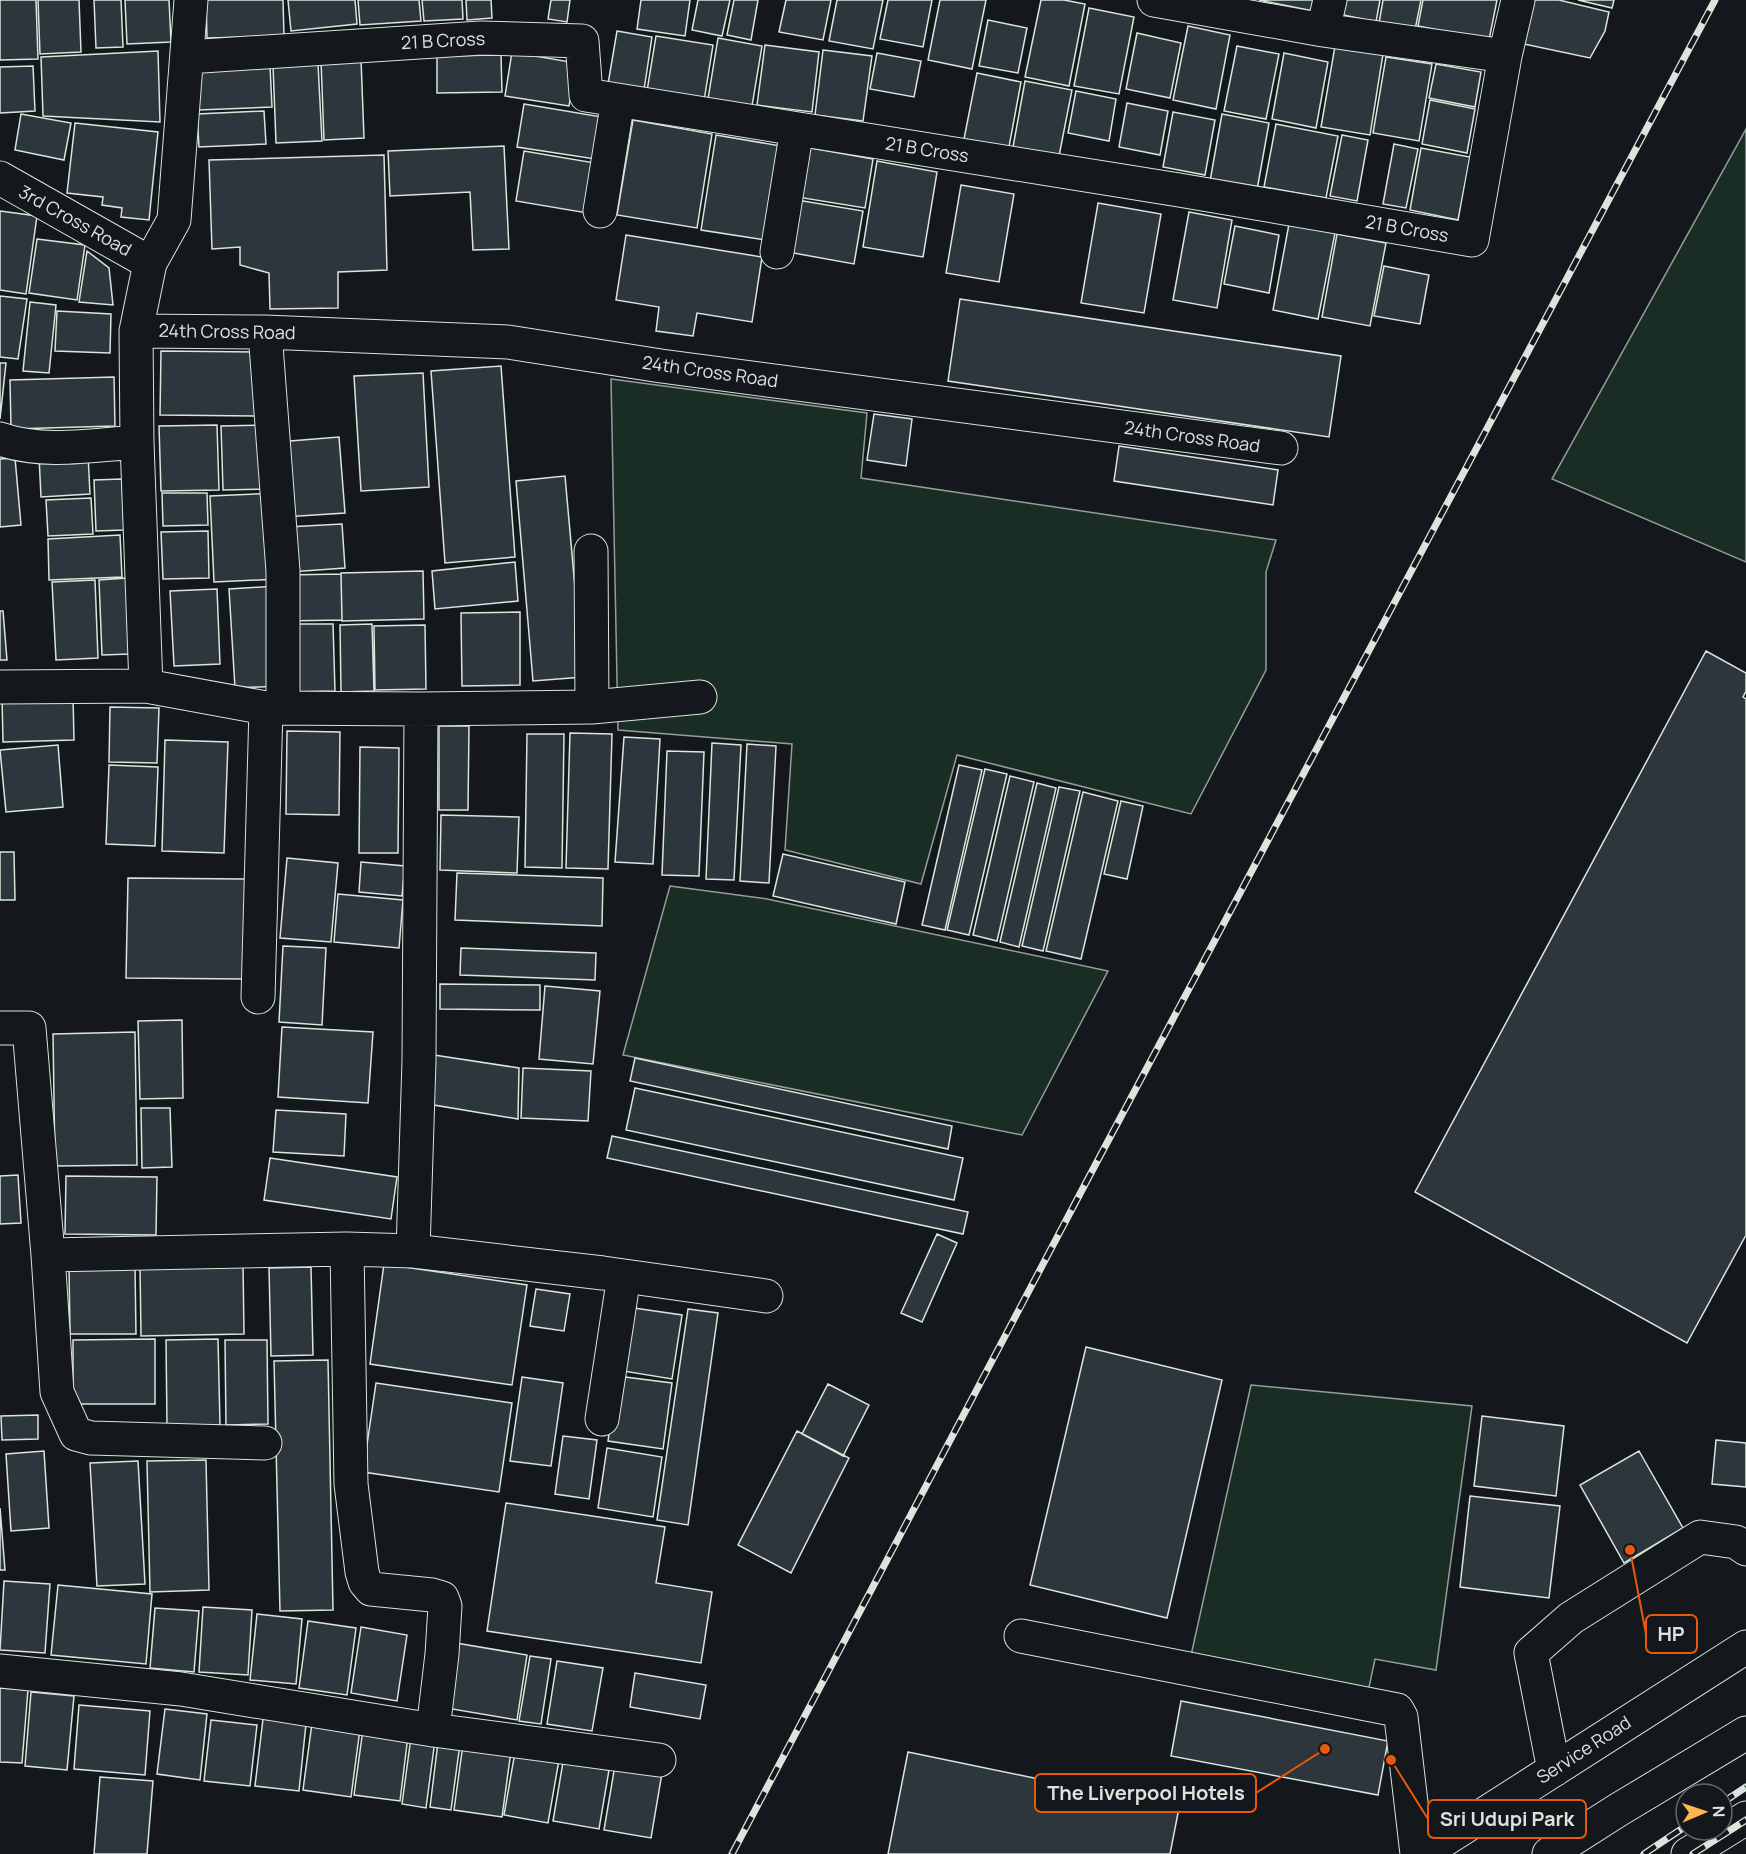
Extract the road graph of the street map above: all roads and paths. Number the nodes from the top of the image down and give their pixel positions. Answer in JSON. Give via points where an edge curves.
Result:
{"nodes":[{"id":1,"x":191,"y":0,"type":"edge"},
{"id":2,"x":1154,"y":0,"type":"edge"},
{"id":3,"x":1518,"y":0,"type":"edge"},
{"id":4,"x":1327,"y":15,"type":"edge"},
{"id":5,"x":1505,"y":56,"type":"junction"},
{"id":6,"x":187,"y":57,"type":"junction"},
{"id":7,"x":618,"y":100,"type":"junction"},
{"id":8,"x":797,"y":129,"type":"junction"},
{"id":9,"x":0,"y":178,"type":"edge"},
{"id":10,"x":600,"y":211,"type":"dead end"},
{"id":11,"x":777,"y":252,"type":"dead end"},
{"id":12,"x":150,"y":263,"type":"junction"},
{"id":13,"x":136,"y":331,"type":"junction"},
{"id":14,"x":265,"y":332,"type":"junction"},
{"id":15,"x":0,"y":439,"type":"edge"},
{"id":16,"x":137,"y":442,"type":"junction"},
{"id":17,"x":1281,"y":448,"type":"dead end"},
{"id":18,"x":591,"y":551,"type":"dead end"},
{"id":19,"x":146,"y":686,"type":"junction"},
{"id":20,"x":0,"y":687,"type":"edge"},
{"id":21,"x":700,"y":697,"type":"dead end"},
{"id":22,"x":592,"y":707,"type":"junction"},
{"id":23,"x":275,"y":708,"type":"junction"},
{"id":24,"x":421,"y":709,"type":"junction"},
{"id":25,"x":258,"y":997,"type":"dead end"},
{"id":26,"x":0,"y":1028,"type":"edge"},
{"id":27,"x":347,"y":1250,"type":"junction"},
{"id":28,"x":413,"y":1251,"type":"junction"},
{"id":29,"x":48,"y":1255,"type":"junction"},
{"id":30,"x":624,"y":1276,"type":"junction"},
{"id":31,"x":766,"y":1296,"type":"dead end"},
{"id":32,"x":602,"y":1419,"type":"dead end"},
{"id":33,"x":265,"y":1443,"type":"dead end"},
{"id":34,"x":1746,"y":1549,"type":"edge"},
{"id":35,"x":1021,"y":1636,"type":"dead end"},
{"id":36,"x":1746,"y":1647,"type":"edge"},
{"id":37,"x":0,"y":1671,"type":"edge"},
{"id":38,"x":433,"y":1730,"type":"junction"},
{"id":39,"x":1746,"y":1733,"type":"edge"},
{"id":40,"x":660,"y":1760,"type":"dead end"},
{"id":41,"x":1554,"y":1770,"type":"junction"},
{"id":42,"x":1746,"y":1818,"type":"edge"},
{"id":43,"x":1418,"y":1854,"type":"edge"},
{"id":44,"x":1422,"y":1854,"type":"edge"},
{"id":45,"x":1549,"y":1854,"type":"edge"},
{"id":46,"x":1688,"y":1854,"type":"edge"}],
"edges":[{"from":1,"to":6,"type":"main road","name":"24th Cross Road"},
{"from":2,"to":4,"type":"main road"},
{"from":3,"to":5,"type":"main road","name":"21 B Cross"},
{"from":4,"to":5,"type":"main road"},
{"from":5,"to":8,"type":"main road","name":"21 B Cross","via":[[1472,240]]},
{"from":6,"to":7,"type":"main road","name":"21 B Cross","via":[[481,38],[582,41],[585,94]]},
{"from":6,"to":12,"type":"main road","name":"24th Cross Road","via":[[174,220]]},
{"from":7,"to":8,"type":"main road","name":"21 B Cross"},
{"from":7,"to":10,"type":"main road"},
{"from":8,"to":11,"type":"main road"},
{"from":9,"to":12,"type":"main road","name":"3rd Cross Road"},
{"from":12,"to":13,"type":"main road","name":"24th Cross Road"},
{"from":13,"to":14,"type":"main road","name":"24th Cross Road"},
{"from":13,"to":16,"type":"main road","name":"24th Cross Road"},
{"from":14,"to":17,"type":"main road","name":"24th Cross Road","via":[[508,342]]},
{"from":14,"to":23,"type":"main road","via":[[283,571]]},
{"from":15,"to":16,"type":"main road","via":[[51,448]]},
{"from":16,"to":19,"type":"main road","name":"24th Cross Road"},
{"from":18,"to":22,"type":"main road"},
{"from":19,"to":20,"type":"main road"},
{"from":19,"to":23,"type":"main road"},
{"from":21,"to":22,"type":"main road"},
{"from":22,"to":24,"type":"main road"},
{"from":23,"to":24,"type":"main road"},
{"from":23,"to":25,"type":"main road"},
{"from":24,"to":28,"type":"main road","via":[[419,1060]]},
{"from":26,"to":29,"type":"main road","via":[[29,1028]]},
{"from":27,"to":28,"type":"main road"},
{"from":27,"to":29,"type":"main road"},
{"from":27,"to":38,"type":"main road","via":[[351,1484],[362,1572],[371,1589],[442,1598],[442,1654]]},
{"from":28,"to":30,"type":"main road"},
{"from":29,"to":33,"type":"main road","via":[[57,1392],[76,1434],[91,1438]]},
{"from":30,"to":31,"type":"main road"},
{"from":30,"to":32,"type":"main road"},
{"from":34,"to":41,"type":"main road","via":[[1736,1542],[1700,1538],[1572,1618],[1531,1653]]},
{"from":35,"to":43,"type":"main road","via":[[1397,1710]]},
{"from":36,"to":41,"type":"main road","name":"Service Road"},
{"from":37,"to":38,"type":"main road","via":[[181,1689]]},
{"from":38,"to":40,"type":"main road"},
{"from":39,"to":45,"type":"main road"},
{"from":41,"to":44,"type":"main road","name":"Service Road"},
{"from":42,"to":46,"type":"main road"}]}
